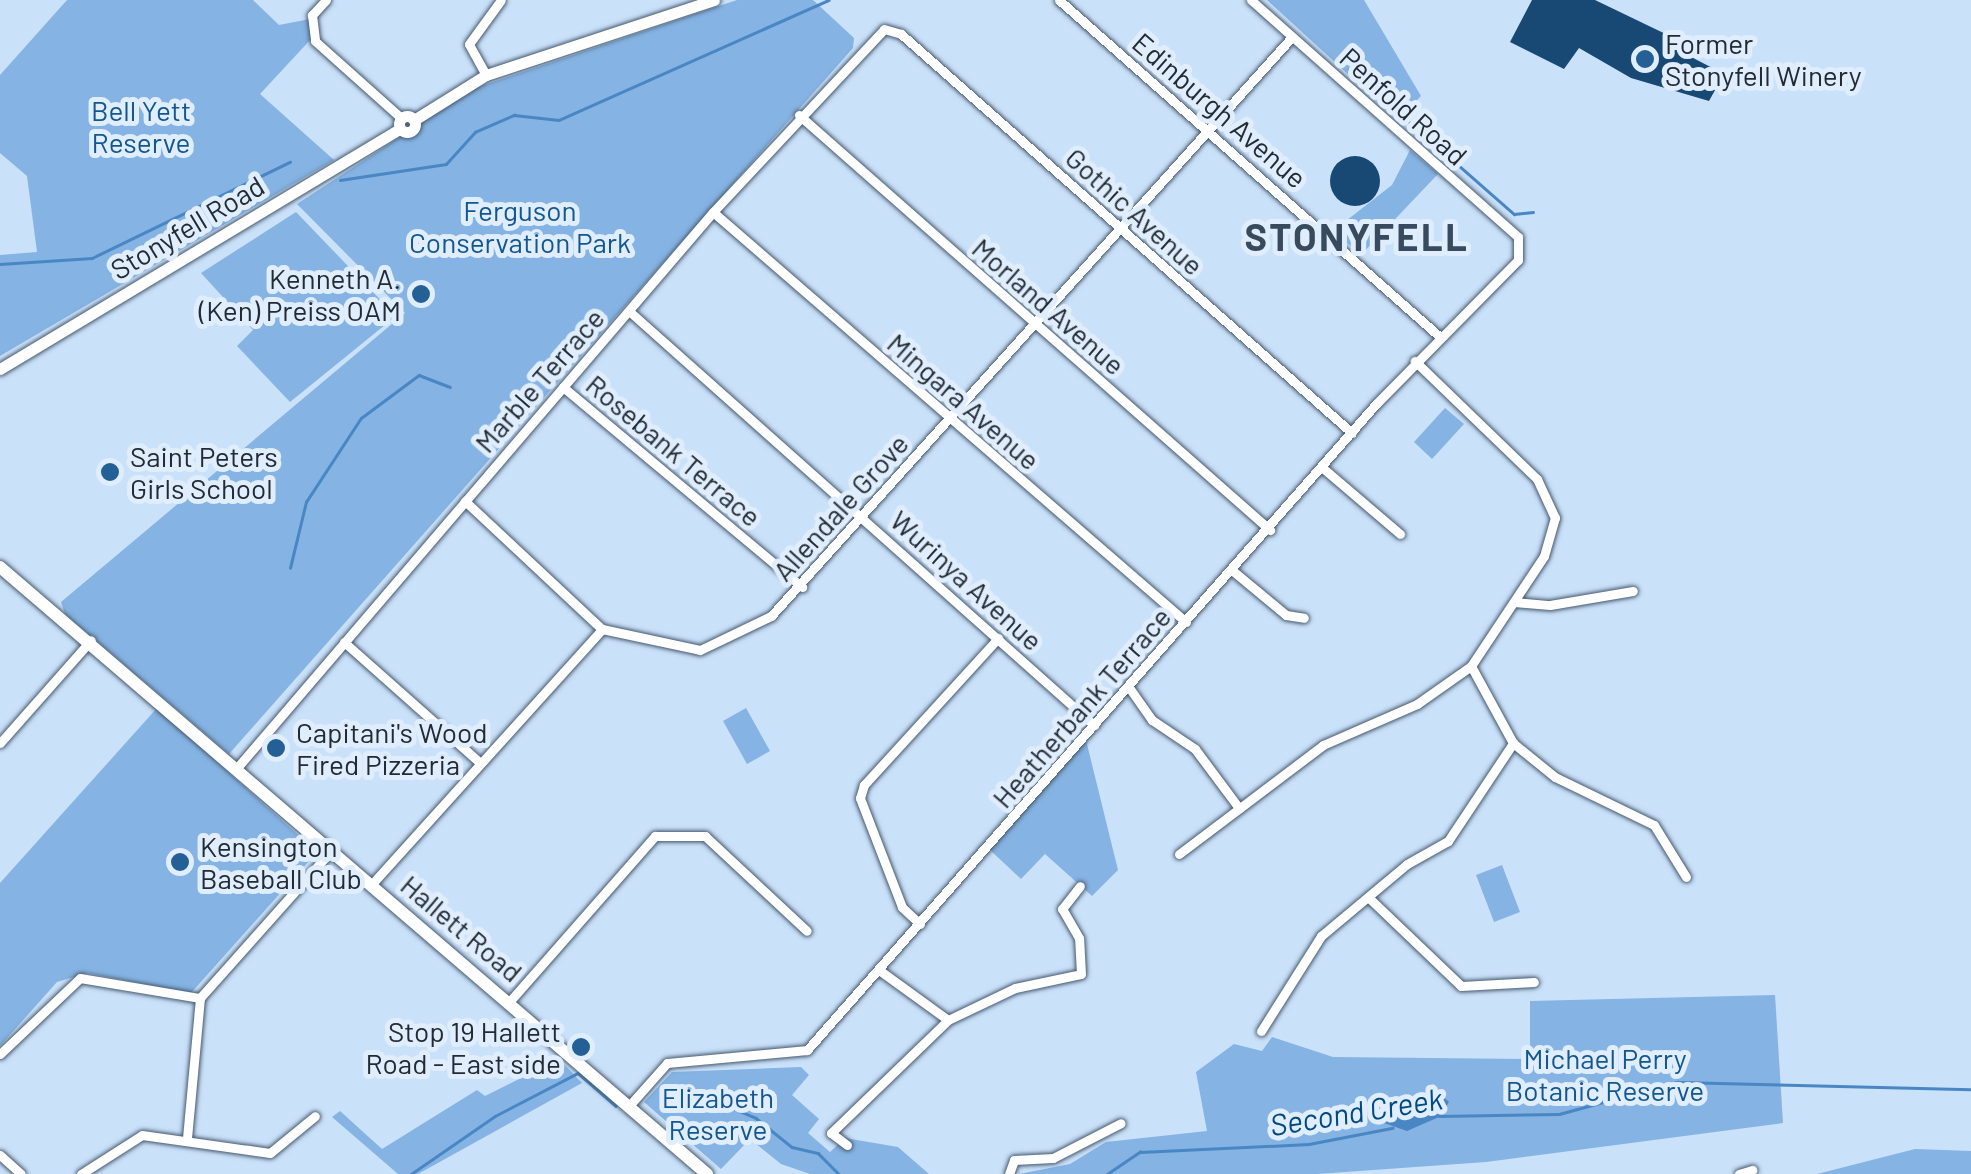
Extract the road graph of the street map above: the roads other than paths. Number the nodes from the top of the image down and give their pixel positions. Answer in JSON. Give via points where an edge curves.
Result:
{"nodes":[{"id":1,"x":326,"y":0,"type":"edge"},
{"id":2,"x":500,"y":0,"type":"edge"},
{"id":3,"x":714,"y":0,"type":"edge"},
{"id":4,"x":1059,"y":0,"type":"edge"},
{"id":5,"x":1251,"y":0,"type":"edge"},
{"id":6,"x":884,"y":28,"type":"joint"},
{"id":7,"x":1292,"y":37,"type":"junction"},
{"id":8,"x":486,"y":75,"type":"junction"},
{"id":9,"x":799,"y":115,"type":"junction"},
{"id":10,"x":405,"y":122,"type":"junction"},
{"id":11,"x":1206,"y":129,"type":"junction"},
{"id":12,"x":713,"y":212,"type":"junction"},
{"id":13,"x":1118,"y":226,"type":"junction"},
{"id":14,"x":1521,"y":249,"type":"joint"},
{"id":15,"x":628,"y":310,"type":"junction"},
{"id":16,"x":1034,"y":322,"type":"junction"},
{"id":17,"x":1440,"y":337,"type":"junction"},
{"id":18,"x":1415,"y":361,"type":"junction"},
{"id":19,"x":0,"y":369,"type":"edge"},
{"id":20,"x":564,"y":387,"type":"junction"},
{"id":21,"x":950,"y":419,"type":"junction"},
{"id":22,"x":1352,"y":432,"type":"junction"},
{"id":23,"x":1324,"y":468,"type":"junction"},
{"id":24,"x":465,"y":501,"type":"junction"},
{"id":25,"x":862,"y":517,"type":"junction"},
{"id":26,"x":1270,"y":530,"type":"junction"},
{"id":27,"x":1400,"y":534,"type":"dead end"},
{"id":28,"x":0,"y":567,"type":"edge"},
{"id":29,"x":1233,"y":571,"type":"junction"},
{"id":30,"x":802,"y":587,"type":"junction"},
{"id":31,"x":1633,"y":591,"type":"dead end"},
{"id":32,"x":1514,"y":602,"type":"junction"},
{"id":33,"x":1304,"y":618,"type":"dead end"},
{"id":34,"x":1186,"y":622,"type":"junction"},
{"id":35,"x":602,"y":629,"type":"junction"},
{"id":36,"x":998,"y":638,"type":"junction"},
{"id":37,"x":91,"y":640,"type":"junction"},
{"id":38,"x":344,"y":642,"type":"junction"},
{"id":39,"x":1471,"y":666,"type":"junction"},
{"id":40,"x":1128,"y":686,"type":"junction"},
{"id":41,"x":1094,"y":725,"type":"junction"},
{"id":42,"x":0,"y":743,"type":"edge"},
{"id":43,"x":1513,"y":744,"type":"junction"},
{"id":44,"x":478,"y":761,"type":"junction"},
{"id":45,"x":236,"y":768,"type":"junction"},
{"id":46,"x":1239,"y":808,"type":"junction"},
{"id":47,"x":330,"y":851,"type":"junction"},
{"id":48,"x":1179,"y":854,"type":"dead end"},
{"id":49,"x":1686,"y":877,"type":"dead end"},
{"id":50,"x":371,"y":884,"type":"junction"},
{"id":51,"x":1080,"y":886,"type":"dead end"},
{"id":52,"x":1368,"y":897,"type":"junction"},
{"id":53,"x":920,"y":924,"type":"junction"},
{"id":54,"x":807,"y":931,"type":"dead end"},
{"id":55,"x":879,"y":970,"type":"junction"},
{"id":56,"x":1534,"y":982,"type":"dead end"},
{"id":57,"x":200,"y":998,"type":"junction"},
{"id":58,"x":510,"y":1001,"type":"junction"},
{"id":59,"x":948,"y":1020,"type":"junction"},
{"id":60,"x":1262,"y":1031,"type":"dead end"},
{"id":61,"x":0,"y":1054,"type":"edge"},
{"id":62,"x":628,"y":1107,"type":"junction"},
{"id":63,"x":315,"y":1116,"type":"dead end"},
{"id":64,"x":1121,"y":1123,"type":"dead end"},
{"id":65,"x":187,"y":1138,"type":"junction"},
{"id":66,"x":848,"y":1146,"type":"dead end"},
{"id":67,"x":0,"y":1155,"type":"edge"},
{"id":68,"x":1752,"y":1170,"type":"dead end"},
{"id":69,"x":21,"y":1174,"type":"edge"},
{"id":70,"x":81,"y":1174,"type":"edge"},
{"id":71,"x":706,"y":1174,"type":"edge"},
{"id":72,"x":1009,"y":1174,"type":"edge"},
{"id":73,"x":1739,"y":1174,"type":"edge"}],
"edges":[{"from":1,"to":10,"type":"street","via":[[312,14],[315,41]]},
{"from":2,"to":8,"type":"street","via":[[469,44]]},
{"from":3,"to":8,"type":"street","name":"Stonyfell Road"},
{"from":4,"to":11,"type":"street","name":"Edinburgh Avenue"},
{"from":5,"to":7,"type":"street","name":"Penfold Road"},
{"from":6,"to":9,"type":"street","name":"Marble Terrace"},
{"from":6,"to":13,"type":"street","name":"Gothic Avenue","via":[[901,34]]},
{"from":7,"to":11,"type":"street","name":"Allendale Grove"},
{"from":7,"to":14,"type":"street","name":"Penfold Road","via":[[1518,236]]},
{"from":8,"to":10,"type":"street","name":"Stonyfell Road"},
{"from":9,"to":12,"type":"street","name":"Marble Terrace"},
{"from":9,"to":16,"type":"street","name":"Morland Avenue"},
{"from":10,"to":19,"type":"street","name":"Stonyfell Road"},
{"from":11,"to":13,"type":"street","name":"Allendale Grove"},
{"from":11,"to":17,"type":"street","name":"Edinburgh Avenue"},
{"from":12,"to":15,"type":"street","name":"Marble Terrace"},
{"from":12,"to":21,"type":"street","name":"Mingara Avenue"},
{"from":13,"to":16,"type":"street","name":"Allendale Grove"},
{"from":13,"to":22,"type":"street","name":"Gothic Avenue"},
{"from":14,"to":17,"type":"street","name":"Heatherbank Terrace"},
{"from":15,"to":20,"type":"street","name":"Marble Terrace"},
{"from":15,"to":25,"type":"street","name":"Wurinya Avenue"},
{"from":16,"to":21,"type":"street","name":"Allendale Grove"},
{"from":16,"to":26,"type":"street","name":"Morland Avenue"},
{"from":17,"to":18,"type":"street","name":"Heatherbank Terrace"},
{"from":18,"to":22,"type":"street","name":"Heatherbank Terrace"},
{"from":18,"to":32,"type":"street","via":[[1537,479],[1555,518],[1544,556]]},
{"from":20,"to":24,"type":"street","name":"Marble Terrace"},
{"from":20,"to":30,"type":"street","name":"Rosebank Terrace"},
{"from":21,"to":25,"type":"street","name":"Allendale Grove"},
{"from":21,"to":34,"type":"street","name":"Mingara Avenue"},
{"from":22,"to":23,"type":"street","name":"Heatherbank Terrace"},
{"from":23,"to":26,"type":"street","name":"Heatherbank Terrace"},
{"from":23,"to":27,"type":"street"},
{"from":24,"to":35,"type":"street"},
{"from":24,"to":38,"type":"street","name":"Marble Terrace"},
{"from":25,"to":30,"type":"street","name":"Allendale Grove"},
{"from":25,"to":36,"type":"street","name":"Wurinya Avenue"},
{"from":26,"to":29,"type":"street","name":"Heatherbank Terrace"},
{"from":28,"to":37,"type":"main road","name":"Hallett Road"},
{"from":29,"to":33,"type":"street","via":[[1286,615]]},
{"from":29,"to":34,"type":"street","name":"Heatherbank Terrace"},
{"from":30,"to":35,"type":"street","name":"Allendale Grove","via":[[771,616],[700,650]]},
{"from":31,"to":32,"type":"street","via":[[1550,606]]},
{"from":32,"to":39,"type":"street"},
{"from":34,"to":40,"type":"street","name":"Heatherbank Terrace"},
{"from":35,"to":44,"type":"street"},
{"from":36,"to":41,"type":"street","name":"Wurinya Avenue"},
{"from":36,"to":53,"type":"street","via":[[864,785],[860,798],[902,907]]},
{"from":37,"to":42,"type":"street"},
{"from":37,"to":45,"type":"main road","name":"Hallett Road"},
{"from":38,"to":44,"type":"street"},
{"from":38,"to":45,"type":"street","name":"Marble Terrace"},
{"from":39,"to":43,"type":"street"},
{"from":39,"to":46,"type":"street","via":[[1418,704],[1323,746]]},
{"from":40,"to":41,"type":"street","name":"Heatherbank Terrace"},
{"from":40,"to":46,"type":"street","via":[[1152,720],[1196,749]]},
{"from":41,"to":53,"type":"street","name":"Heatherbank Terrace"},
{"from":43,"to":49,"type":"street","via":[[1555,777],[1654,825]]},
{"from":43,"to":52,"type":"street","via":[[1448,841]]},
{"from":44,"to":50,"type":"street"},
{"from":45,"to":47,"type":"main road","name":"Hallett Road"},
{"from":46,"to":48,"type":"street"},
{"from":47,"to":50,"type":"main road","name":"Hallett Road"},
{"from":47,"to":57,"type":"street"},
{"from":50,"to":58,"type":"main road","name":"Hallett Road"},
{"from":51,"to":59,"type":"street","via":[[1062,909],[1079,938],[1081,974],[1015,988]]},
{"from":52,"to":56,"type":"street","via":[[1461,986]]},
{"from":52,"to":60,"type":"street","via":[[1322,936]]},
{"from":53,"to":55,"type":"street","name":"Heatherbank Terrace"},
{"from":54,"to":58,"type":"street","via":[[704,836],[655,836]]},
{"from":55,"to":59,"type":"street"},
{"from":55,"to":62,"type":"street","name":"Heatherbank Terrace","via":[[807,1050],[667,1064]]},
{"from":57,"to":61,"type":"street","via":[[80,978]]},
{"from":57,"to":65,"type":"street"},
{"from":58,"to":62,"type":"main road","name":"Hallett Road"},
{"from":59,"to":66,"type":"street","via":[[831,1133]]},
{"from":62,"to":71,"type":"main road","name":"Hallett Road"},
{"from":63,"to":65,"type":"street","via":[[270,1153]]},
{"from":64,"to":72,"type":"street","via":[[1052,1158],[1014,1160]]},
{"from":65,"to":70,"type":"street","via":[[142,1135]]},
{"from":67,"to":69,"type":"street"},
{"from":68,"to":73,"type":"street"}]}
